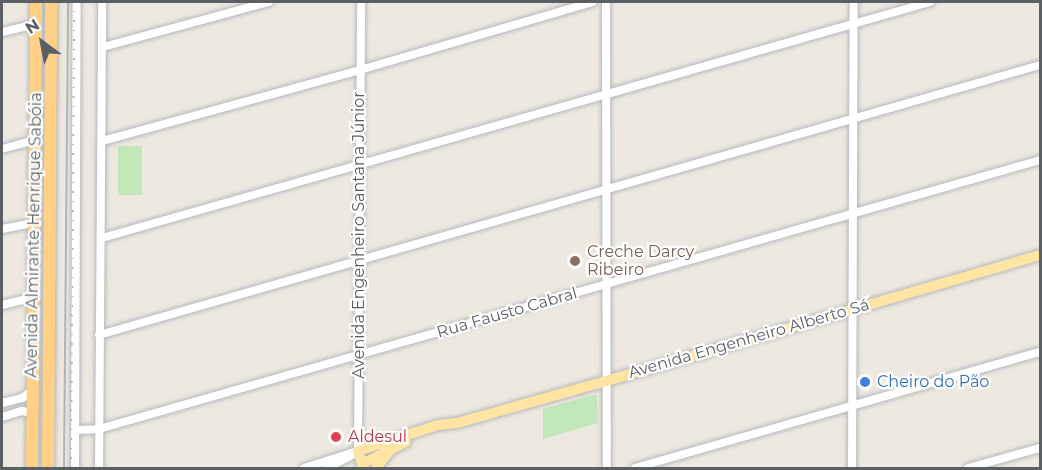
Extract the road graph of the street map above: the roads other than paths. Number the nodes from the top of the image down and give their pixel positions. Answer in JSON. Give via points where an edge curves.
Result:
{"nodes":[{"id":1,"x":36,"y":2,"type":"edge"},
{"id":2,"x":51,"y":2,"type":"edge"},
{"id":3,"x":78,"y":2,"type":"edge"},
{"id":4,"x":102,"y":2,"type":"edge"},
{"id":5,"x":269,"y":2,"type":"edge"},
{"id":6,"x":360,"y":2,"type":"edge"},
{"id":7,"x":592,"y":2,"type":"edge"},
{"id":8,"x":606,"y":2,"type":"edge"},
{"id":9,"x":854,"y":2,"type":"edge"},
{"id":10,"x":930,"y":2,"type":"edge"},
{"id":11,"x":917,"y":3,"type":"edge"},
{"id":12,"x":36,"y":24,"type":"junction"},
{"id":13,"x":854,"y":24,"type":"junction"},
{"id":14,"x":2,"y":32,"type":"edge"},
{"id":15,"x":103,"y":47,"type":"junction"},
{"id":16,"x":1041,"y":65,"type":"edge"},
{"id":17,"x":360,"y":70,"type":"junction"},
{"id":18,"x":606,"y":94,"type":"junction"},
{"id":19,"x":854,"y":118,"type":"junction"},
{"id":20,"x":35,"y":140,"type":"junction"},
{"id":21,"x":102,"y":141,"type":"junction"},
{"id":22,"x":2,"y":149,"type":"edge"},
{"id":23,"x":1041,"y":160,"type":"edge"},
{"id":24,"x":360,"y":165,"type":"junction"},
{"id":25,"x":606,"y":189,"type":"junction"},
{"id":26,"x":854,"y":212,"type":"junction"},
{"id":27,"x":33,"y":223,"type":"junction"},
{"id":28,"x":2,"y":229,"type":"edge"},
{"id":29,"x":102,"y":238,"type":"junction"},
{"id":30,"x":1041,"y":255,"type":"edge"},
{"id":31,"x":359,"y":260,"type":"junction"},
{"id":32,"x":606,"y":284,"type":"junction"},
{"id":33,"x":33,"y":297,"type":"junction"},
{"id":34,"x":2,"y":305,"type":"edge"},
{"id":35,"x":854,"y":309,"type":"junction"},
{"id":36,"x":99,"y":335,"type":"junction"},
{"id":37,"x":1041,"y":352,"type":"edge"},
{"id":38,"x":358,"y":356,"type":"junction"},
{"id":39,"x":607,"y":381,"type":"junction"},
{"id":40,"x":32,"y":392,"type":"junction"},
{"id":41,"x":2,"y":403,"type":"edge"},
{"id":42,"x":852,"y":407,"type":"junction"},
{"id":43,"x":32,"y":413,"type":"junction"},
{"id":44,"x":2,"y":417,"type":"edge"},
{"id":45,"x":457,"y":423,"type":"junction"},
{"id":46,"x":99,"y":429,"type":"junction"},
{"id":47,"x":75,"y":430,"type":"junction"},
{"id":48,"x":402,"y":444,"type":"junction"},
{"id":49,"x":1041,"y":448,"type":"edge"},
{"id":50,"x":358,"y":451,"type":"junction"},
{"id":51,"x":359,"y":467,"type":"edge"},
{"id":52,"x":32,"y":468,"type":"edge"},
{"id":53,"x":48,"y":468,"type":"edge"},
{"id":54,"x":75,"y":468,"type":"edge"},
{"id":55,"x":99,"y":468,"type":"edge"},
{"id":56,"x":304,"y":468,"type":"edge"},
{"id":57,"x":327,"y":468,"type":"edge"},
{"id":58,"x":376,"y":468,"type":"edge"},
{"id":59,"x":607,"y":468,"type":"edge"},
{"id":60,"x":635,"y":468,"type":"edge"},
{"id":61,"x":852,"y":468,"type":"edge"},
{"id":62,"x":968,"y":468,"type":"edge"}],
"edges":[{"from":1,"to":12,"type":"highway","name":"Avenida Almirante Henrique Sabóia"},
{"from":2,"to":53,"type":"highway","name":"Avenida Almirante Henrique Sabóia"},
{"from":3,"to":47,"type":"street"},
{"from":4,"to":15,"type":"street"},
{"from":5,"to":15,"type":"street"},
{"from":6,"to":17,"type":"street","name":"Avenida Engenheiro Santana Júnior"},
{"from":7,"to":17,"type":"street"},
{"from":8,"to":18,"type":"street"},
{"from":9,"to":13,"type":"street"},
{"from":10,"to":11,"type":"street"},
{"from":11,"to":13,"type":"street"},
{"from":12,"to":14,"type":"street"},
{"from":12,"to":20,"type":"highway","name":"Avenida Almirante Henrique Sabóia"},
{"from":13,"to":18,"type":"street"},
{"from":13,"to":19,"type":"street"},
{"from":15,"to":21,"type":"street"},
{"from":16,"to":19,"type":"street"},
{"from":17,"to":21,"type":"street"},
{"from":17,"to":24,"type":"street","name":"Avenida Engenheiro Santana Júnior"},
{"from":18,"to":24,"type":"street"},
{"from":18,"to":25,"type":"street"},
{"from":19,"to":25,"type":"street"},
{"from":19,"to":26,"type":"street"},
{"from":20,"to":22,"type":"street"},
{"from":20,"to":27,"type":"highway","name":"Avenida Almirante Henrique Sabóia"},
{"from":21,"to":29,"type":"street"},
{"from":23,"to":26,"type":"street","name":"Rua Fausto Cabral"},
{"from":24,"to":29,"type":"street"},
{"from":24,"to":31,"type":"street","name":"Avenida Engenheiro Santana Júnior"},
{"from":25,"to":31,"type":"street"},
{"from":25,"to":32,"type":"street"},
{"from":26,"to":32,"type":"street","name":"Rua Fausto Cabral"},
{"from":26,"to":35,"type":"street"},
{"from":27,"to":28,"type":"street"},
{"from":27,"to":33,"type":"highway","name":"Avenida Almirante Henrique Sabóia"},
{"from":29,"to":36,"type":"street"},
{"from":30,"to":35,"type":"main road","name":"Avenida Engenheiro Alberto Sá"},
{"from":31,"to":36,"type":"street"},
{"from":31,"to":38,"type":"street","name":"Avenida Engenheiro Santana Júnior"},
{"from":32,"to":38,"type":"street","name":"Rua Fausto Cabral"},
{"from":32,"to":39,"type":"street"},
{"from":33,"to":34,"type":"street"},
{"from":33,"to":40,"type":"highway","name":"Avenida Almirante Henrique Sabóia"},
{"from":35,"to":39,"type":"main road","name":"Avenida Engenheiro Alberto Sá"},
{"from":35,"to":42,"type":"street"},
{"from":36,"to":46,"type":"street"},
{"from":37,"to":42,"type":"street"},
{"from":38,"to":46,"type":"street","name":"Rua Fausto Cabral"},
{"from":38,"to":50,"type":"street","name":"Avenida Engenheiro Santana Júnior"},
{"from":39,"to":45,"type":"main road","name":"Avenida Engenheiro Alberto Sá"},
{"from":39,"to":59,"type":"street"},
{"from":40,"to":41,"type":"street"},
{"from":40,"to":43,"type":"highway","name":"Avenida Almirante Henrique Sabóia"},
{"from":42,"to":60,"type":"street"},
{"from":42,"to":61,"type":"street"},
{"from":43,"to":44,"type":"street","via":[[22,411]]},
{"from":43,"to":52,"type":"highway","name":"Avenida Almirante Henrique Sabóia"},
{"from":45,"to":48,"type":"main road","name":"Avenida Engenheiro Alberto Sá"},
{"from":45,"to":50,"type":"main road","name":"Avenida Engenheiro Alberto Sá","via":[[438,425]]},
{"from":46,"to":47,"type":"street","name":"Rua Fausto Cabral"},
{"from":46,"to":55,"type":"street"},
{"from":47,"to":54,"type":"street"},
{"from":48,"to":51,"type":"main road","name":"Avenida Engenheiro Alberto Sá"},
{"from":48,"to":58,"type":"main road","via":[[383,457]]},
{"from":49,"to":62,"type":"street"},
{"from":50,"to":51,"type":"main road","name":"Avenida Engenheiro Santana Júnior"},
{"from":50,"to":56,"type":"street","name":"Avenida Engenheiro Alberto Sá"},
{"from":50,"to":57,"type":"street","name":"Avenida Engenheiro Alberto Sá"}]}
